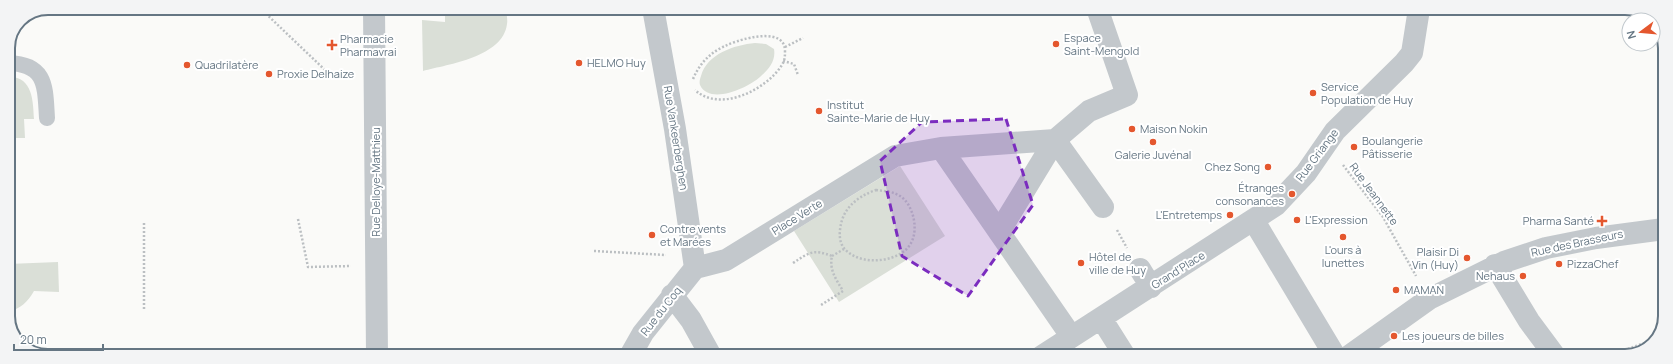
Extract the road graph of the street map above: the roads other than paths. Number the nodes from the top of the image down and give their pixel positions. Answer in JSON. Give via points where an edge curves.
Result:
{"nodes":[{"id":1,"x":374,"y":15,"type":"edge"},
{"id":2,"x":655,"y":15,"type":"edge"},
{"id":3,"x":1099,"y":15,"type":"edge"},
{"id":4,"x":1418,"y":15,"type":"edge"},
{"id":5,"x":15,"y":64,"type":"edge"},
{"id":6,"x":47,"y":118,"type":"dead end"},
{"id":7,"x":1055,"y":140,"type":"junction"},
{"id":8,"x":941,"y":148,"type":"junction"},
{"id":9,"x":1276,"y":205,"type":"joint"},
{"id":10,"x":1103,"y":207,"type":"road end"},
{"id":11,"x":1254,"y":221,"type":"junction"},
{"id":12,"x":1658,"y":230,"type":"edge"},
{"id":13,"x":999,"y":232,"type":"junction"},
{"id":14,"x":1495,"y":265,"type":"junction"},
{"id":15,"x":695,"y":268,"type":"junction"},
{"id":16,"x":672,"y":295,"type":"junction"},
{"id":17,"x":1101,"y":318,"type":"junction"},
{"id":18,"x":1068,"y":338,"type":"junction"},
{"id":19,"x":377,"y":349,"type":"edge"},
{"id":20,"x":634,"y":349,"type":"edge"},
{"id":21,"x":707,"y":349,"type":"edge"},
{"id":22,"x":1052,"y":349,"type":"edge"},
{"id":23,"x":1121,"y":349,"type":"edge"},
{"id":24,"x":1331,"y":349,"type":"edge"},
{"id":25,"x":1359,"y":349,"type":"edge"},
{"id":26,"x":1550,"y":349,"type":"edge"}],
"edges":[{"from":1,"to":19,"type":"street","name":"Rue Delloye-Matthieu"},
{"from":2,"to":15,"type":"street","name":"Rue Vankeerberghen"},
{"from":3,"to":7,"type":"street","via":[[1127,96],[1089,112]]},
{"from":4,"to":9,"type":"street","name":"Rue Griange","via":[[1412,53],[1335,131],[1306,172]]},
{"from":5,"to":6,"type":"lane","via":[[33,68],[41,77],[46,92]]},
{"from":7,"to":8,"type":"street"},
{"from":7,"to":10,"type":"street"},
{"from":7,"to":13,"type":"street"},
{"from":8,"to":13,"type":"street"},
{"from":8,"to":15,"type":"street","name":"Place Verte","via":[[895,156],[726,260]]},
{"from":9,"to":11,"type":"street","name":"Grand'Place"},
{"from":11,"to":17,"type":"street","name":"Grand'Place","via":[[1145,278]]},
{"from":11,"to":24,"type":"street"},
{"from":12,"to":14,"type":"street","name":"Rue des Brasseurs","via":[[1546,248]]},
{"from":13,"to":18,"type":"street"},
{"from":14,"to":25,"type":"street","name":"Rue des Brasseurs","via":[[1428,299]]},
{"from":14,"to":26,"type":"street","via":[[1529,321]]},
{"from":15,"to":16,"type":"street","name":"Rue du Coq"},
{"from":16,"to":20,"type":"street","name":"Rue du Coq"},
{"from":16,"to":21,"type":"street","via":[[691,320]]},
{"from":17,"to":18,"type":"street","name":"Grand'Place"},
{"from":17,"to":23,"type":"street"},
{"from":18,"to":22,"type":"street","name":"Grand'Place"}]}
